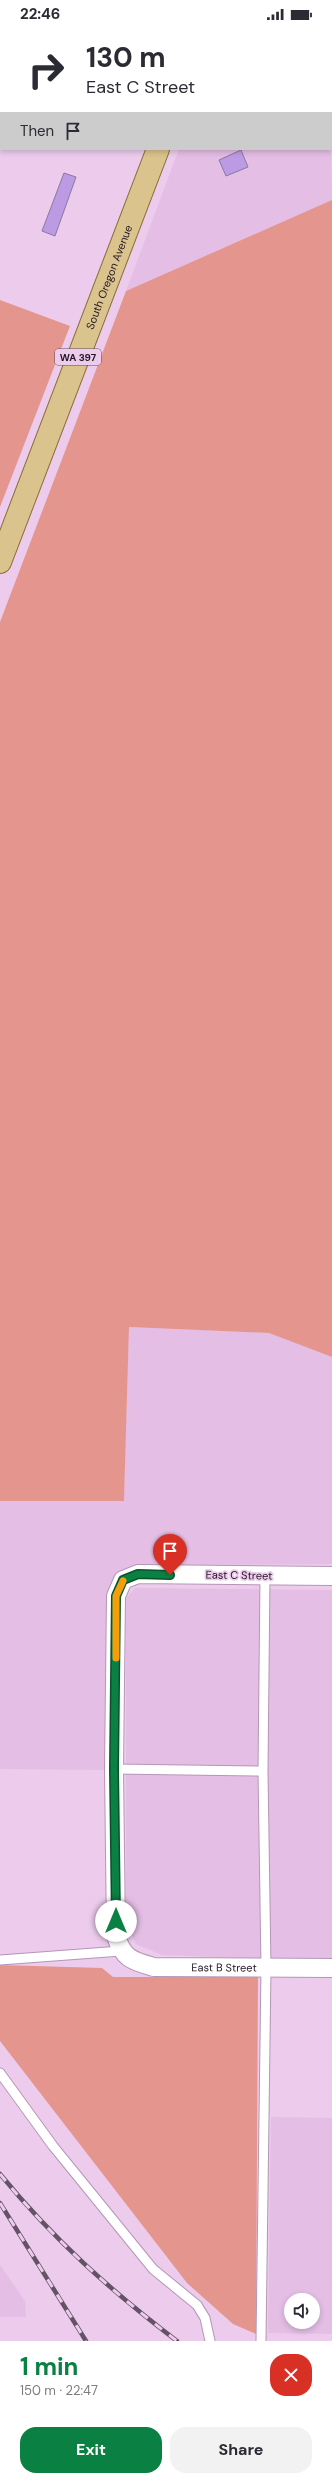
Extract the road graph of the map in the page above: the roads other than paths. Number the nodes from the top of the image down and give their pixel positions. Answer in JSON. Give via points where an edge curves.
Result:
{"nodes":[{"id":1,"x":158,"y":150,"type":"edge"},
{"id":2,"x":0,"y":562,"type":"edge"},
{"id":3,"x":264,"y":1575,"type":"junction"},
{"id":4,"x":332,"y":1576,"type":"edge"},
{"id":5,"x":114,"y":1769,"type":"junction"},
{"id":6,"x":263,"y":1771,"type":"junction"},
{"id":7,"x":120,"y":1951,"type":"junction"},
{"id":8,"x":0,"y":1960,"type":"edge"},
{"id":9,"x":266,"y":1968,"type":"junction"},
{"id":10,"x":332,"y":1968,"type":"edge"},
{"id":11,"x":0,"y":2073,"type":"edge"},
{"id":12,"x":210,"y":2341,"type":"edge"},
{"id":13,"x":261,"y":2341,"type":"edge"}],
"edges":[{"from":1,"to":2,"type":"main road","name":"South Oregon Avenue","number":"WA 397"},
{"from":3,"to":4,"type":"street","name":"East C Street"},
{"from":3,"to":5,"type":"street","name":"East C Street","via":[[138,1574],[123,1580],[116,1596]]},
{"from":3,"to":6,"type":"lane"},
{"from":5,"to":6,"type":"lane"},
{"from":5,"to":7,"type":"street","via":[[116,1936]]},
{"from":6,"to":9,"type":"lane"},
{"from":7,"to":8,"type":"lane"},
{"from":7,"to":9,"type":"street","name":"East B Street","via":[[135,1962],[154,1967]]},
{"from":9,"to":10,"type":"street","name":"East B Street"},
{"from":9,"to":13,"type":"lane"},
{"from":11,"to":12,"type":"lane","via":[[53,2146],[153,2269],[197,2305],[205,2318]]}]}
